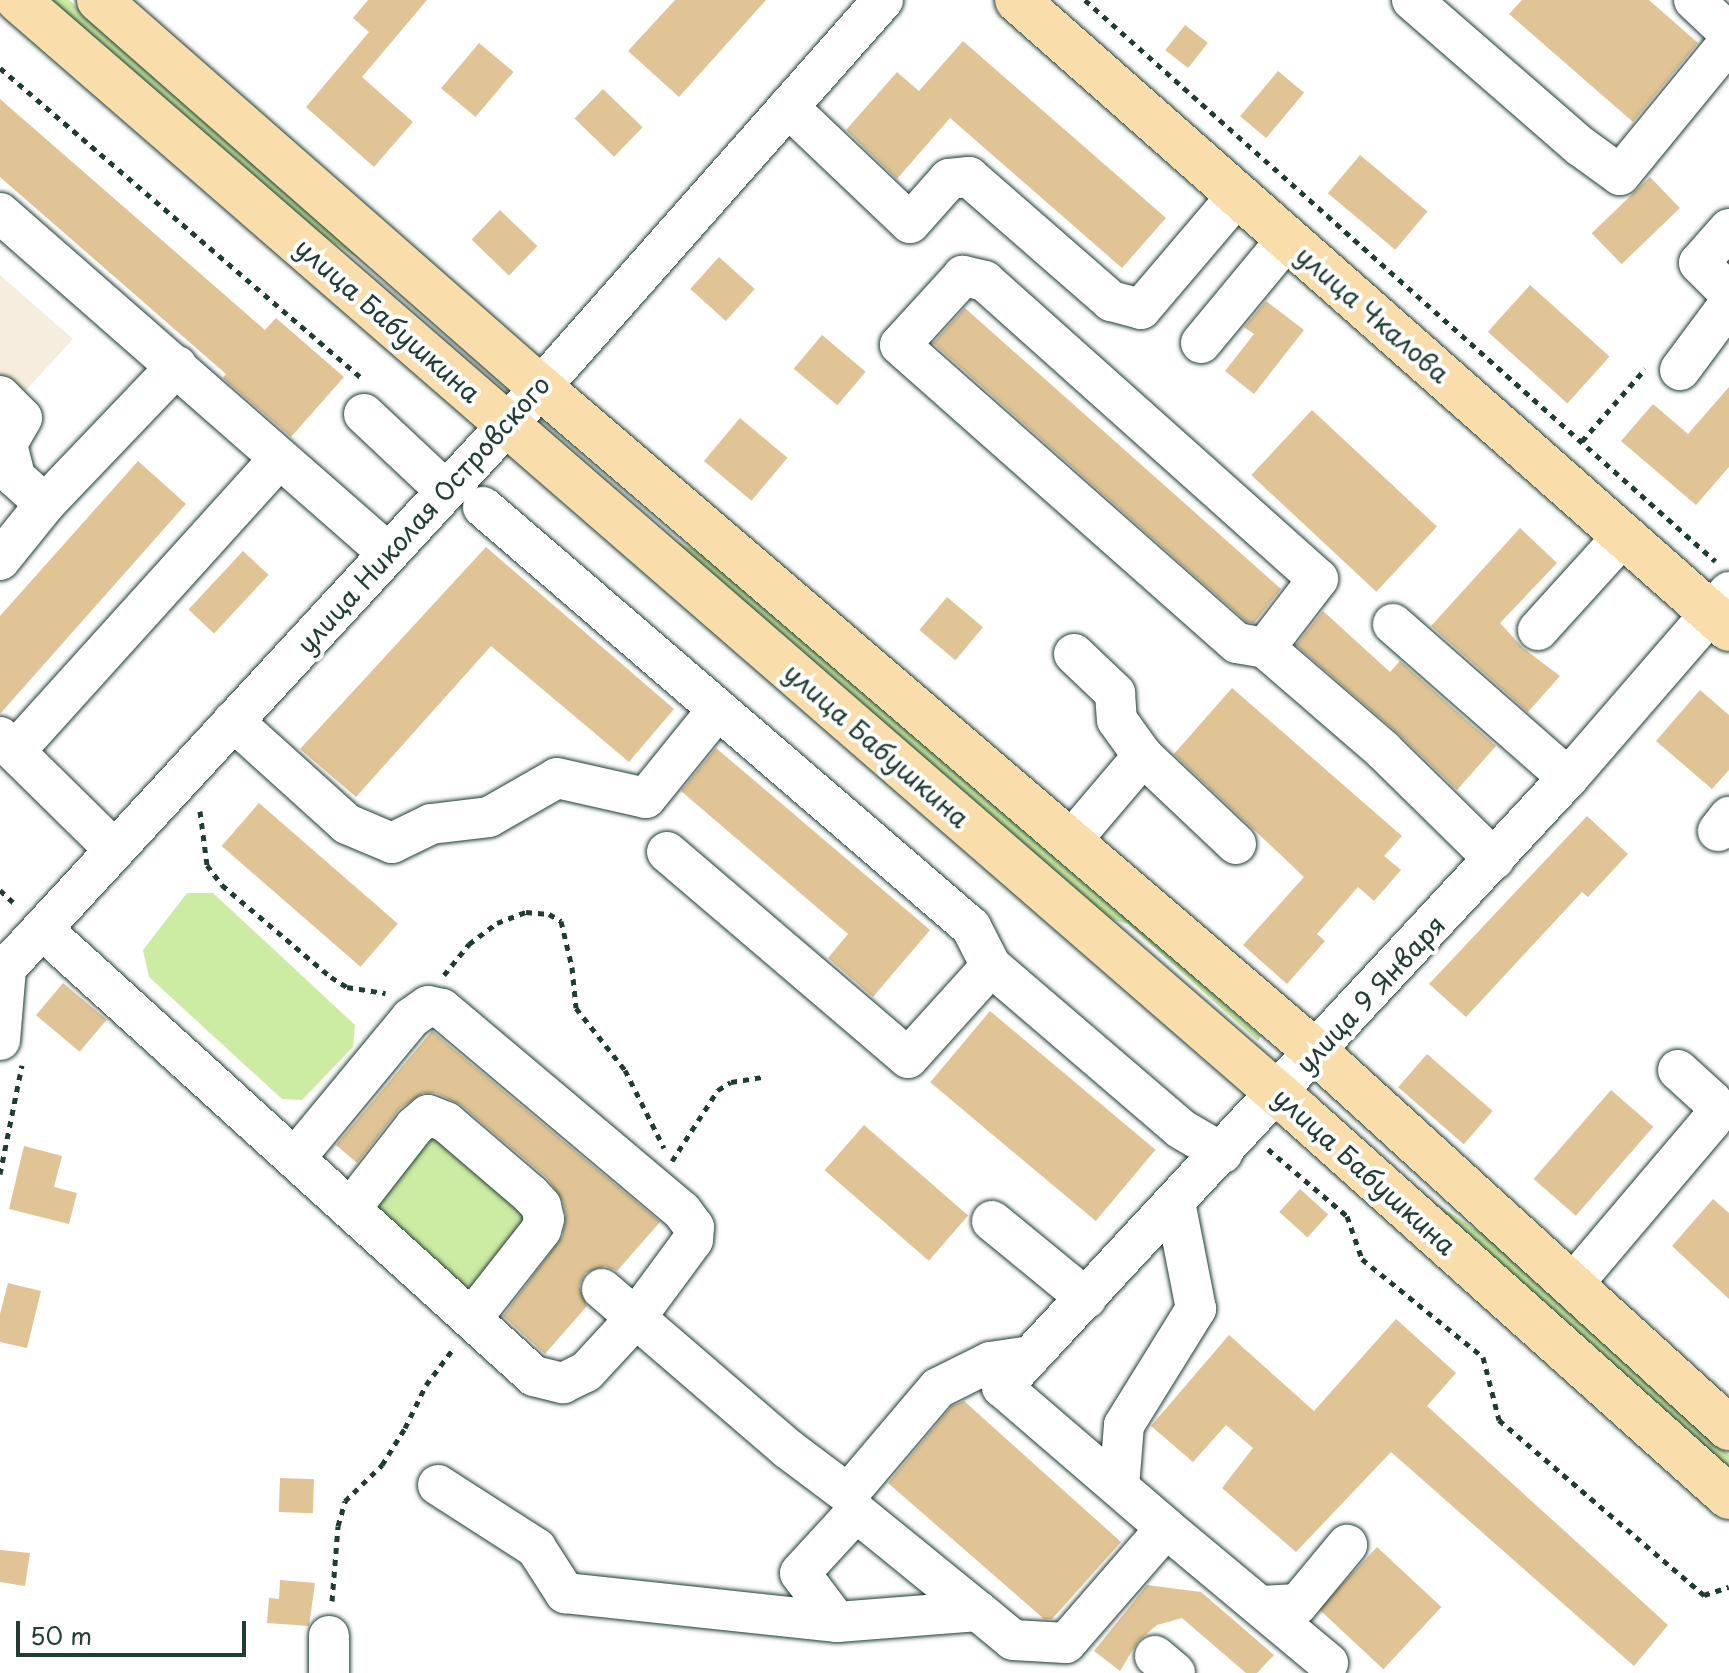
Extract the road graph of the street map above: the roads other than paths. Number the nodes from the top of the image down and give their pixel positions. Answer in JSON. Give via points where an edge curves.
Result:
{"nodes":[{"id":1,"x":18,"y":0,"type":"edge"},
{"id":2,"x":99,"y":0,"type":"edge"},
{"id":3,"x":883,"y":0,"type":"edge"},
{"id":4,"x":1017,"y":0,"type":"edge"},
{"id":5,"x":1412,"y":0,"type":"edge"},
{"id":6,"x":1694,"y":0,"type":"edge"},
{"id":7,"x":1729,"y":33,"type":"edge"},
{"id":8,"x":1729,"y":42,"type":"edge"},
{"id":9,"x":788,"y":107,"type":"junction"},
{"id":10,"x":1238,"y":195,"type":"junction"},
{"id":11,"x":0,"y":213,"type":"edge"},
{"id":12,"x":1729,"y":229,"type":"edge"},
{"id":13,"x":1288,"y":238,"type":"junction"},
{"id":14,"x":1729,"y":293,"type":"edge"},
{"id":15,"x":1729,"y":304,"type":"edge"},
{"id":16,"x":1201,"y":343,"type":"dead end"},
{"id":17,"x":177,"y":366,"type":"junction"},
{"id":18,"x":1663,"y":369,"type":"road end"},
{"id":19,"x":540,"y":387,"type":"junction"},
{"id":20,"x":0,"y":396,"type":"edge"},
{"id":21,"x":364,"y":414,"type":"dead end"},
{"id":22,"x":508,"y":424,"type":"junction"},
{"id":23,"x":278,"y":460,"type":"junction"},
{"id":24,"x":446,"y":491,"type":"junction"},
{"id":25,"x":45,"y":504,"type":"junction"},
{"id":26,"x":483,"y":507,"type":"dead end"},
{"id":27,"x":1624,"y":535,"type":"junction"},
{"id":28,"x":388,"y":553,"type":"junction"},
{"id":29,"x":0,"y":560,"type":"edge"},
{"id":30,"x":1723,"y":597,"type":"edge"},
{"id":31,"x":1393,"y":624,"type":"dead end"},
{"id":32,"x":1538,"y":630,"type":"dead end"},
{"id":33,"x":1265,"y":648,"type":"junction"},
{"id":34,"x":1074,"y":654,"type":"dead end"},
{"id":35,"x":718,"y":709,"type":"junction"},
{"id":36,"x":233,"y":721,"type":"junction"},
{"id":37,"x":7,"y":744,"type":"edge"},
{"id":38,"x":1143,"y":756,"type":"junction"},
{"id":39,"x":1568,"y":778,"type":"junction"},
{"id":40,"x":1070,"y":842,"type":"junction"},
{"id":41,"x":1236,"y":844,"type":"dead end"},
{"id":42,"x":114,"y":849,"type":"junction"},
{"id":43,"x":667,"y":852,"type":"dead end"},
{"id":44,"x":1494,"y":859,"type":"junction"},
{"id":45,"x":43,"y":930,"type":"junction"},
{"id":46,"x":3,"y":965,"type":"edge"},
{"id":47,"x":991,"y":966,"type":"junction"},
{"id":48,"x":0,"y":1040,"type":"edge"},
{"id":49,"x":1316,"y":1052,"type":"junction"},
{"id":50,"x":1678,"y":1070,"type":"dead end"},
{"id":51,"x":1278,"y":1094,"type":"junction"},
{"id":52,"x":1222,"y":1153,"type":"junction"},
{"id":53,"x":295,"y":1158,"type":"junction"},
{"id":54,"x":1175,"y":1202,"type":"junction"},
{"id":55,"x":351,"y":1208,"type":"junction"},
{"id":56,"x":992,"y":1221,"type":"dead end"},
{"id":57,"x":1572,"y":1285,"type":"junction"},
{"id":58,"x":602,"y":1289,"type":"dead end"},
{"id":59,"x":1086,"y":1298,"type":"junction"},
{"id":60,"x":477,"y":1322,"type":"junction"},
{"id":61,"x":1031,"y":1356,"type":"junction"},
{"id":62,"x":1729,"y":1428,"type":"edge"},
{"id":63,"x":438,"y":1485,"type":"dead end"},
{"id":64,"x":1119,"y":1487,"type":"junction"},
{"id":65,"x":1729,"y":1497,"type":"edge"},
{"id":66,"x":1166,"y":1528,"type":"junction"},
{"id":67,"x":1347,"y":1545,"type":"dead end"},
{"id":68,"x":1261,"y":1606,"type":"junction"},
{"id":69,"x":978,"y":1611,"type":"junction"},
{"id":70,"x":837,"y":1622,"type":"junction"},
{"id":71,"x":1328,"y":1663,"type":"dead end"}],
"edges":[{"from":1,"to":22,"type":"main road","name":"улица Бабушкина"},
{"from":2,"to":19,"type":"main road","name":"улица Бабушкина"},
{"from":3,"to":9,"type":"street","name":"улица Николая Островского"},
{"from":4,"to":10,"type":"main road","name":"улица Чкалова"},
{"from":5,"to":8,"type":"street","via":[[1620,175]]},
{"from":6,"to":7,"type":"street"},
{"from":9,"to":10,"type":"street","via":[[910,223],[949,179],[969,177],[1111,301],[1141,309]]},
{"from":9,"to":19,"type":"street","name":"улица Николая Островского"},
{"from":10,"to":13,"type":"main road","name":"улица Чкалова"},
{"from":11,"to":17,"type":"street"},
{"from":12,"to":14,"type":"street","via":[[1699,263]]},
{"from":13,"to":16,"type":"street"},
{"from":13,"to":27,"type":"main road","name":"улица Чкалова"},
{"from":15,"to":18,"type":"street"},
{"from":17,"to":23,"type":"street"},
{"from":17,"to":25,"type":"street"},
{"from":19,"to":22,"type":"street","name":"улица Николая Островского"},
{"from":19,"to":40,"type":"main road","name":"улица Бабушкина"},
{"from":20,"to":25,"type":"street","via":[[22,418],[7,444],[15,477]]},
{"from":21,"to":24,"type":"street"},
{"from":22,"to":24,"type":"street","name":"улица Николая Островского"},
{"from":22,"to":51,"type":"main road","name":"улица Бабушкина"},
{"from":23,"to":28,"type":"street"},
{"from":23,"to":37,"type":"street"},
{"from":24,"to":28,"type":"street","name":"улица Николая Островского"},
{"from":25,"to":29,"type":"street"},
{"from":26,"to":35,"type":"street"},
{"from":27,"to":30,"type":"main road","name":"улица Чкалова"},
{"from":27,"to":32,"type":"street"},
{"from":28,"to":36,"type":"street","name":"улица Николая Островского"},
{"from":30,"to":39,"type":"street","name":"улица 9 Января"},
{"from":31,"to":39,"type":"street"},
{"from":33,"to":33,"type":"street","via":[[1237,643],[900,345],[963,276],[985,281],[1318,579]]},
{"from":33,"to":44,"type":"street","via":[[1383,750]]},
{"from":34,"to":38,"type":"street","via":[[1115,693],[1117,720]]},
{"from":35,"to":36,"type":"street","via":[[646,798],[557,778],[489,817],[431,824],[392,843],[347,824]]},
{"from":35,"to":47,"type":"street","via":[[971,927]]},
{"from":36,"to":42,"type":"street","name":"улица Николая Островского"},
{"from":37,"to":42,"type":"street"},
{"from":38,"to":40,"type":"street"},
{"from":38,"to":41,"type":"street"},
{"from":39,"to":44,"type":"street","name":"улица 9 Января"},
{"from":40,"to":49,"type":"main road","name":"улица Бабушкина"},
{"from":42,"to":45,"type":"street","name":"улица Николая Островского"},
{"from":43,"to":47,"type":"street","via":[[908,1058]]},
{"from":44,"to":49,"type":"street","name":"улица 9 Января"},
{"from":45,"to":46,"type":"street","name":"улица Николая Островского"},
{"from":45,"to":53,"type":"street"},
{"from":46,"to":48,"type":"street","name":"улица Николая Островского"},
{"from":47,"to":52,"type":"street","via":[[1181,1129]]},
{"from":49,"to":51,"type":"street","name":"улица 9 Января"},
{"from":49,"to":57,"type":"main road","name":"улица Бабушкина"},
{"from":50,"to":57,"type":"street","via":[[1712,1101],[1711,1121]]},
{"from":51,"to":52,"type":"street","name":"улица 9 Января"},
{"from":51,"to":65,"type":"main road","name":"улица Бабушкина"},
{"from":52,"to":54,"type":"street","name":"улица 9 Января"},
{"from":53,"to":55,"type":"street"},
{"from":53,"to":60,"type":"street","via":[[411,1018],[428,1006],[442,1009],[663,1184],[694,1227],[693,1240],[634,1320],[586,1372],[563,1383],[534,1376]]},
{"from":54,"to":59,"type":"street","name":"улица 9 Января"},
{"from":54,"to":64,"type":"street","via":[[1196,1309],[1124,1425]]},
{"from":55,"to":60,"type":"street"},
{"from":55,"to":60,"type":"street","via":[[428,1115],[446,1122],[530,1194],[541,1206],[541,1230]]},
{"from":56,"to":59,"type":"street"},
{"from":57,"to":62,"type":"main road","name":"улица Бабушкина"},
{"from":58,"to":61,"type":"street","via":[[848,1494],[938,1388],[990,1362]]},
{"from":59,"to":61,"type":"street","name":"улица 9 Января"},
{"from":61,"to":64,"type":"street","name":"улица 9 Января","via":[[1002,1387]]},
{"from":63,"to":70,"type":"street","via":[[536,1548],[565,1593]]},
{"from":64,"to":66,"type":"street"},
{"from":66,"to":68,"type":"street"},
{"from":66,"to":69,"type":"street","via":[[1066,1643],[1013,1640]]},
{"from":67,"to":68,"type":"street","via":[[1298,1604]]},
{"from":68,"to":71,"type":"street"},
{"from":69,"to":70,"type":"street"},
{"from":69,"to":70,"type":"street","via":[[856,1512],[800,1573]]}]}
